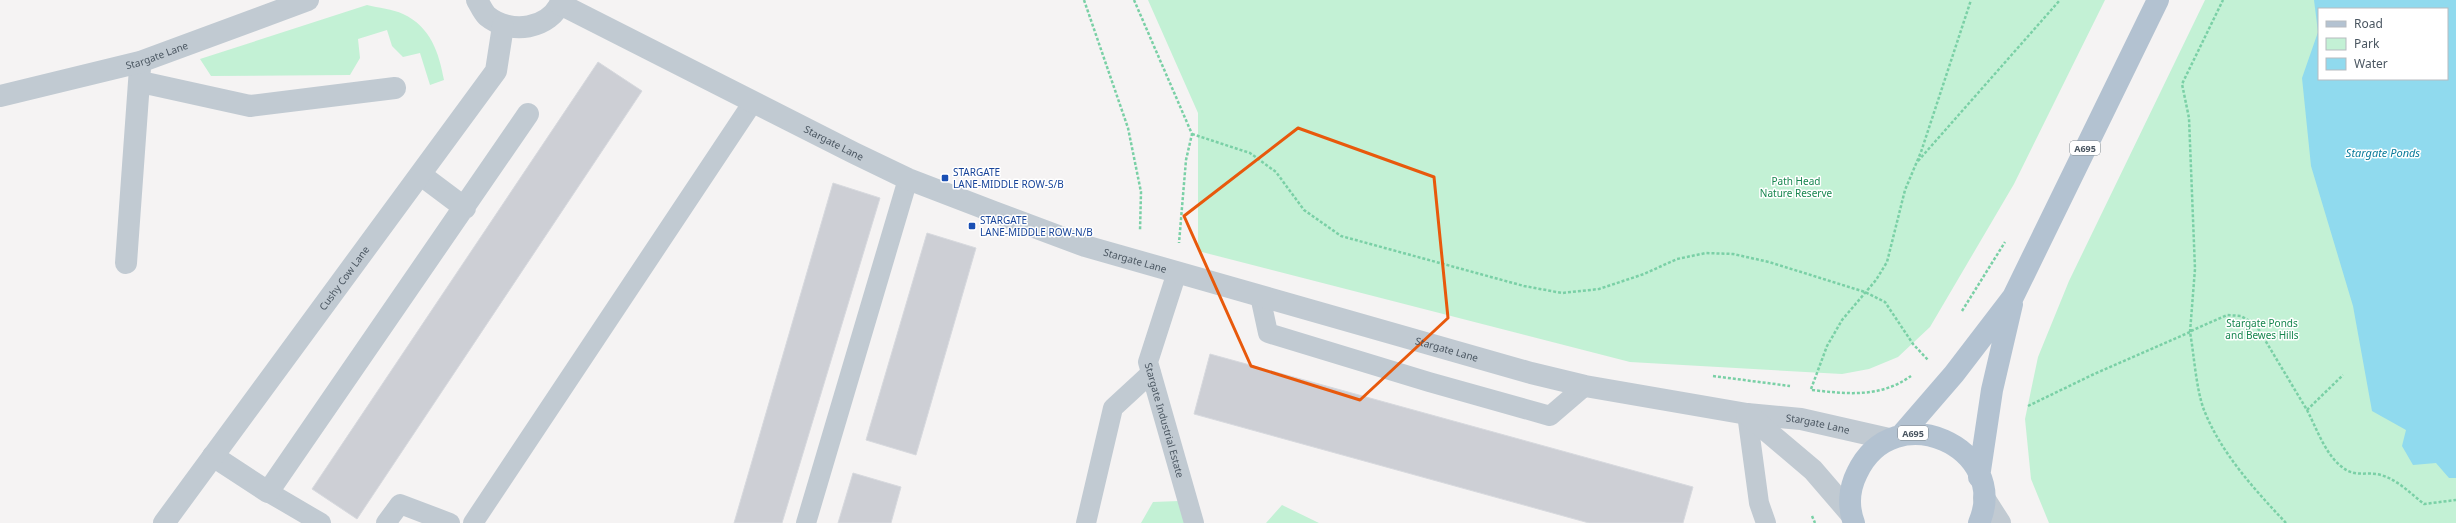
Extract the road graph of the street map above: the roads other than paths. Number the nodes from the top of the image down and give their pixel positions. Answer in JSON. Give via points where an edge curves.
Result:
{"nodes":[{"id":1,"x":308,"y":0,"type":"edge"},
{"id":2,"x":477,"y":0,"type":"edge"},
{"id":3,"x":2158,"y":0,"type":"edge"},
{"id":4,"x":561,"y":2,"type":"edge"},
{"id":5,"x":503,"y":26,"type":"junction"},
{"id":6,"x":140,"y":72,"type":"junction"},
{"id":7,"x":395,"y":88,"type":"dead end"},
{"id":8,"x":0,"y":96,"type":"edge"},
{"id":9,"x":753,"y":102,"type":"junction"},
{"id":10,"x":528,"y":114,"type":"dead end"},
{"id":11,"x":421,"y":175,"type":"junction"},
{"id":12,"x":908,"y":178,"type":"junction"},
{"id":13,"x":465,"y":208,"type":"junction"},
{"id":14,"x":126,"y":262,"type":"dead end"},
{"id":15,"x":1176,"y":272,"type":"junction"},
{"id":16,"x":1260,"y":296,"type":"junction"},
{"id":17,"x":2013,"y":297,"type":"junction"},
{"id":18,"x":1151,"y":373,"type":"junction"},
{"id":19,"x":1585,"y":386,"type":"junction"},
{"id":20,"x":1747,"y":414,"type":"junction"},
{"id":21,"x":1896,"y":436,"type":"junction"},
{"id":22,"x":213,"y":456,"type":"junction"},
{"id":23,"x":1979,"y":476,"type":"junction"},
{"id":24,"x":268,"y":492,"type":"junction"},
{"id":25,"x":1984,"y":498,"type":"junction"},
{"id":26,"x":1852,"y":518,"type":"edge"},
{"id":27,"x":164,"y":523,"type":"edge"},
{"id":28,"x":321,"y":523,"type":"edge"},
{"id":29,"x":386,"y":523,"type":"edge"},
{"id":30,"x":450,"y":523,"type":"edge"},
{"id":31,"x":473,"y":523,"type":"edge"},
{"id":32,"x":806,"y":523,"type":"edge"},
{"id":33,"x":1086,"y":523,"type":"edge"},
{"id":34,"x":1194,"y":523,"type":"edge"},
{"id":35,"x":1766,"y":523,"type":"edge"},
{"id":36,"x":1978,"y":523,"type":"edge"},
{"id":37,"x":2000,"y":523,"type":"edge"}],
"edges":[{"from":1,"to":6,"type":"street","name":"Stargate Lane"},
{"from":2,"to":5,"type":"street","via":[[486,15]]},
{"from":3,"to":17,"type":"main road","number":"A695"},
{"from":4,"to":5,"type":"street","name":"Stargate Lane","via":[[550,16],[535,25]]},
{"from":4,"to":9,"type":"street","name":"Stargate Lane"},
{"from":5,"to":11,"type":"street","name":"Cushy Cow Lane","via":[[496,71]]},
{"from":6,"to":7,"type":"street","via":[[250,106]]},
{"from":6,"to":8,"type":"street","name":"Stargate Lane"},
{"from":6,"to":14,"type":"street"},
{"from":9,"to":12,"type":"street","name":"Stargate Lane"},
{"from":9,"to":31,"type":"lane"},
{"from":10,"to":13,"type":"street"},
{"from":11,"to":13,"type":"street"},
{"from":11,"to":22,"type":"street","name":"Cushy Cow Lane"},
{"from":12,"to":15,"type":"street","name":"Stargate Lane","via":[[1086,246]]},
{"from":12,"to":32,"type":"lane"},
{"from":13,"to":24,"type":"street"},
{"from":15,"to":16,"type":"street","name":"Stargate Lane"},
{"from":15,"to":18,"type":"lane","name":"Stargate Industrial Estate","via":[[1148,362]]},
{"from":16,"to":19,"type":"street","name":"Stargate Lane"},
{"from":16,"to":19,"type":"lane","via":[[1268,333],[1550,416]]},
{"from":17,"to":21,"type":"main road","number":"A695","via":[[1954,374]]},
{"from":17,"to":23,"type":"main road","number":"A695","via":[[1992,390]]},
{"from":18,"to":33,"type":"lane","via":[[1113,408]]},
{"from":18,"to":34,"type":"lane","name":"Stargate Industrial Estate"},
{"from":19,"to":20,"type":"street","name":"Stargate Lane"},
{"from":20,"to":21,"type":"street","name":"Stargate Lane","via":[[1801,419]]},
{"from":20,"to":26,"type":"street","via":[[1813,470]]},
{"from":20,"to":35,"type":"lane","via":[[1760,502]]},
{"from":21,"to":23,"type":"main road","number":"A695","via":[[1923,433],[1940,437],[1969,457]]},
{"from":21,"to":26,"type":"main road","number":"A695","via":[[1872,449],[1862,462],[1850,495]]},
{"from":22,"to":24,"type":"street"},
{"from":22,"to":27,"type":"street","name":"Cushy Cow Lane"},
{"from":23,"to":25,"type":"main road","number":"A695"},
{"from":24,"to":28,"type":"lane"},
{"from":25,"to":36,"type":"main road","number":"A695"},
{"from":25,"to":37,"type":"street"},
{"from":29,"to":30,"type":"lane","via":[[400,504]]}]}
